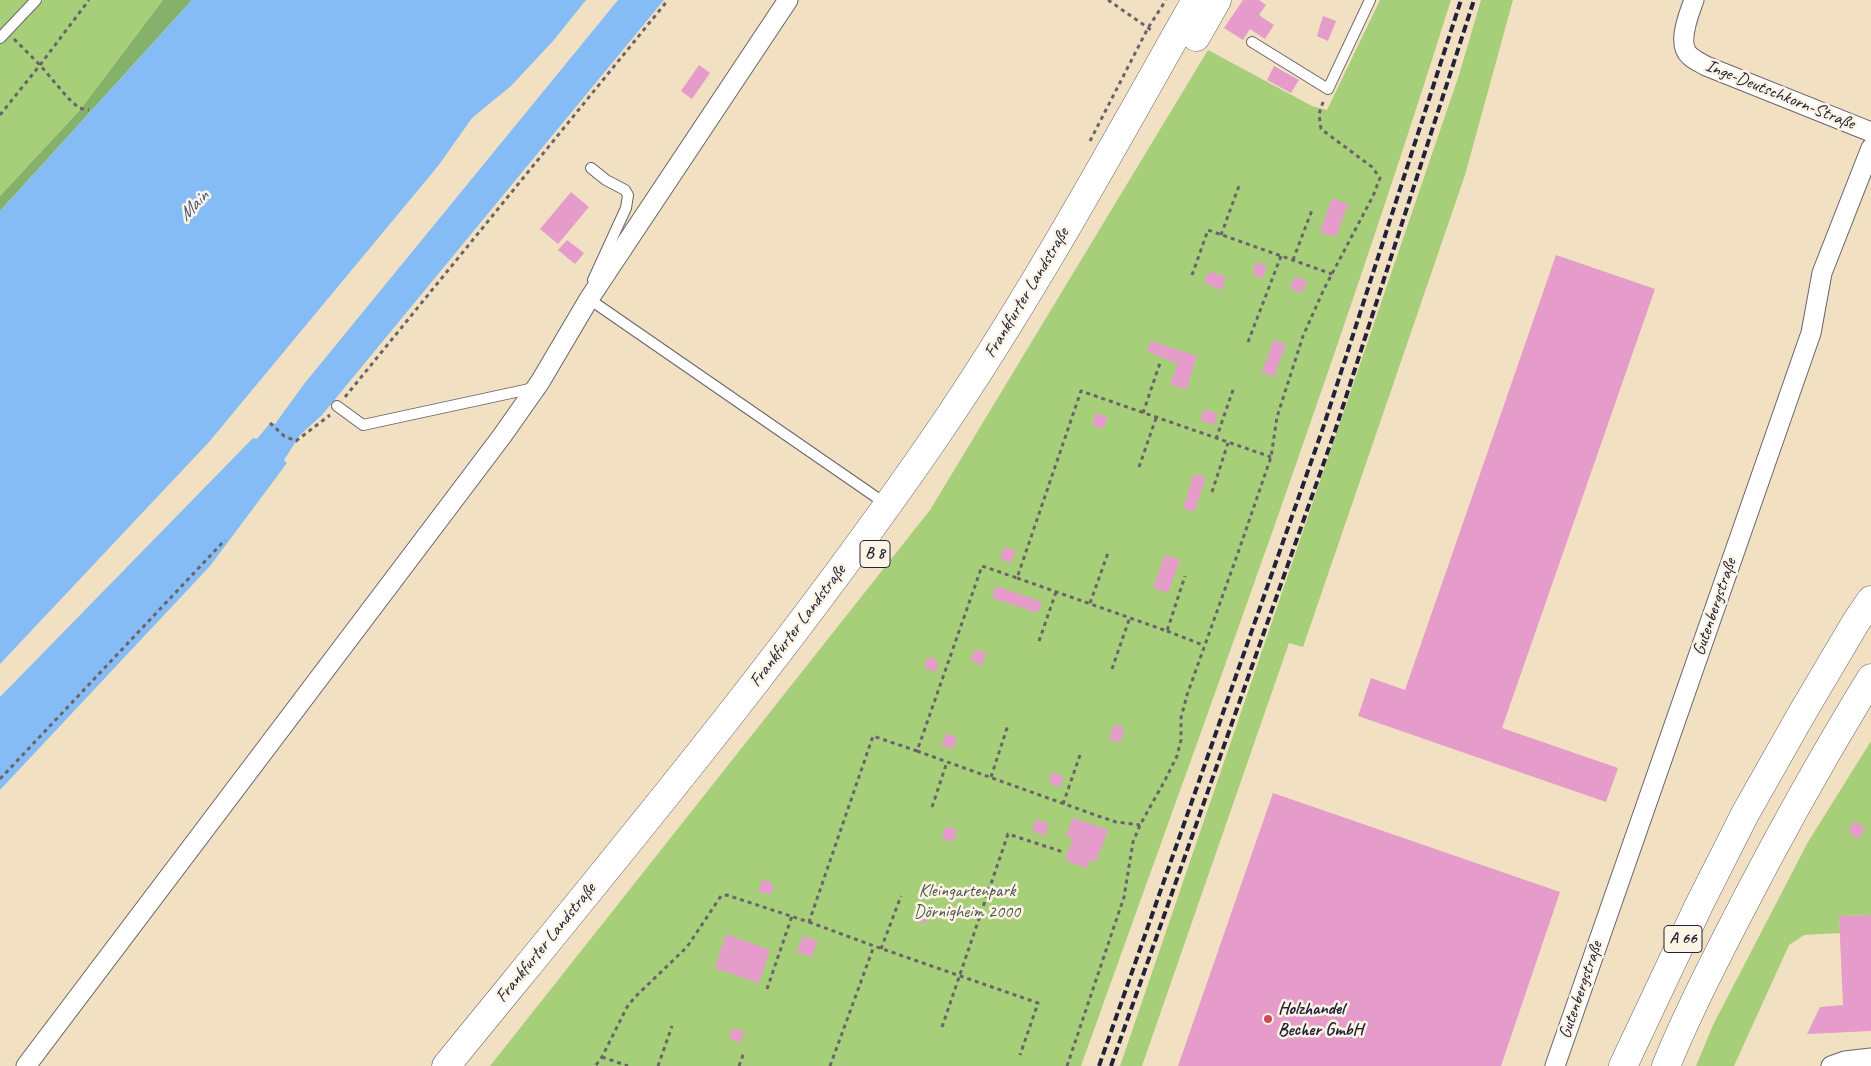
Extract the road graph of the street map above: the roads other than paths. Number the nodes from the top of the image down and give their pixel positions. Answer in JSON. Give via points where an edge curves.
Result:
{"nodes":[{"id":1,"x":36,"y":0,"type":"edge"},
{"id":2,"x":788,"y":0,"type":"edge"},
{"id":3,"x":1196,"y":0,"type":"edge"},
{"id":4,"x":1217,"y":0,"type":"edge"},
{"id":5,"x":1370,"y":0,"type":"edge"},
{"id":6,"x":1694,"y":0,"type":"edge"},
{"id":7,"x":3,"y":35,"type":"edge"},
{"id":8,"x":1252,"y":42,"type":"dead end"},
{"id":9,"x":1871,"y":132,"type":"edge"},
{"id":10,"x":1871,"y":148,"type":"edge"},
{"id":11,"x":591,"y":168,"type":"dead end"},
{"id":12,"x":589,"y":300,"type":"junction"},
{"id":13,"x":536,"y":388,"type":"junction"},
{"id":14,"x":337,"y":406,"type":"road end"},
{"id":15,"x":887,"y":505,"type":"junction"},
{"id":16,"x":1871,"y":600,"type":"edge"},
{"id":17,"x":1871,"y":678,"type":"edge"},
{"id":18,"x":1871,"y":1058,"type":"edge"},
{"id":19,"x":26,"y":1066,"type":"edge"},
{"id":20,"x":446,"y":1066,"type":"edge"},
{"id":21,"x":471,"y":1066,"type":"edge"},
{"id":22,"x":1555,"y":1066,"type":"edge"},
{"id":23,"x":1623,"y":1066,"type":"edge"},
{"id":24,"x":1666,"y":1066,"type":"edge"},
{"id":25,"x":1831,"y":1066,"type":"edge"}],
"edges":[{"from":1,"to":7,"type":"lane"},
{"from":2,"to":12,"type":"street"},
{"from":3,"to":15,"type":"main road","name":"Frankfurter Landstraße","number":"B 8","via":[[1031,289],[979,372]]},
{"from":4,"to":21,"type":"main road","name":"Frankfurter Landstraße","number":"B 8","via":[[1043,303],[946,454],[818,631]]},
{"from":5,"to":8,"type":"lane","via":[[1328,89]]},
{"from":6,"to":9,"type":"street","name":"Inge-Deutschkorn-Straße","via":[[1683,41],[1688,55],[1706,66]]},
{"from":10,"to":22,"type":"street","name":"Gutenbergstraße","via":[[1822,273],[1812,333]]},
{"from":11,"to":12,"type":"lane","via":[[628,195],[626,208],[595,275]]},
{"from":12,"to":13,"type":"street"},
{"from":12,"to":15,"type":"lane"},
{"from":13,"to":14,"type":"lane","via":[[363,425]]},
{"from":13,"to":19,"type":"street"},
{"from":15,"to":20,"type":"main road","name":"Frankfurter Landstraße","number":"B 8","via":[[710,740]]},
{"from":16,"to":23,"type":"main road","number":"A 66","via":[[1745,814]]},
{"from":17,"to":24,"type":"main road","number":"A 66","via":[[1781,832],[1701,988]]},
{"from":18,"to":25,"type":"street"}]}
